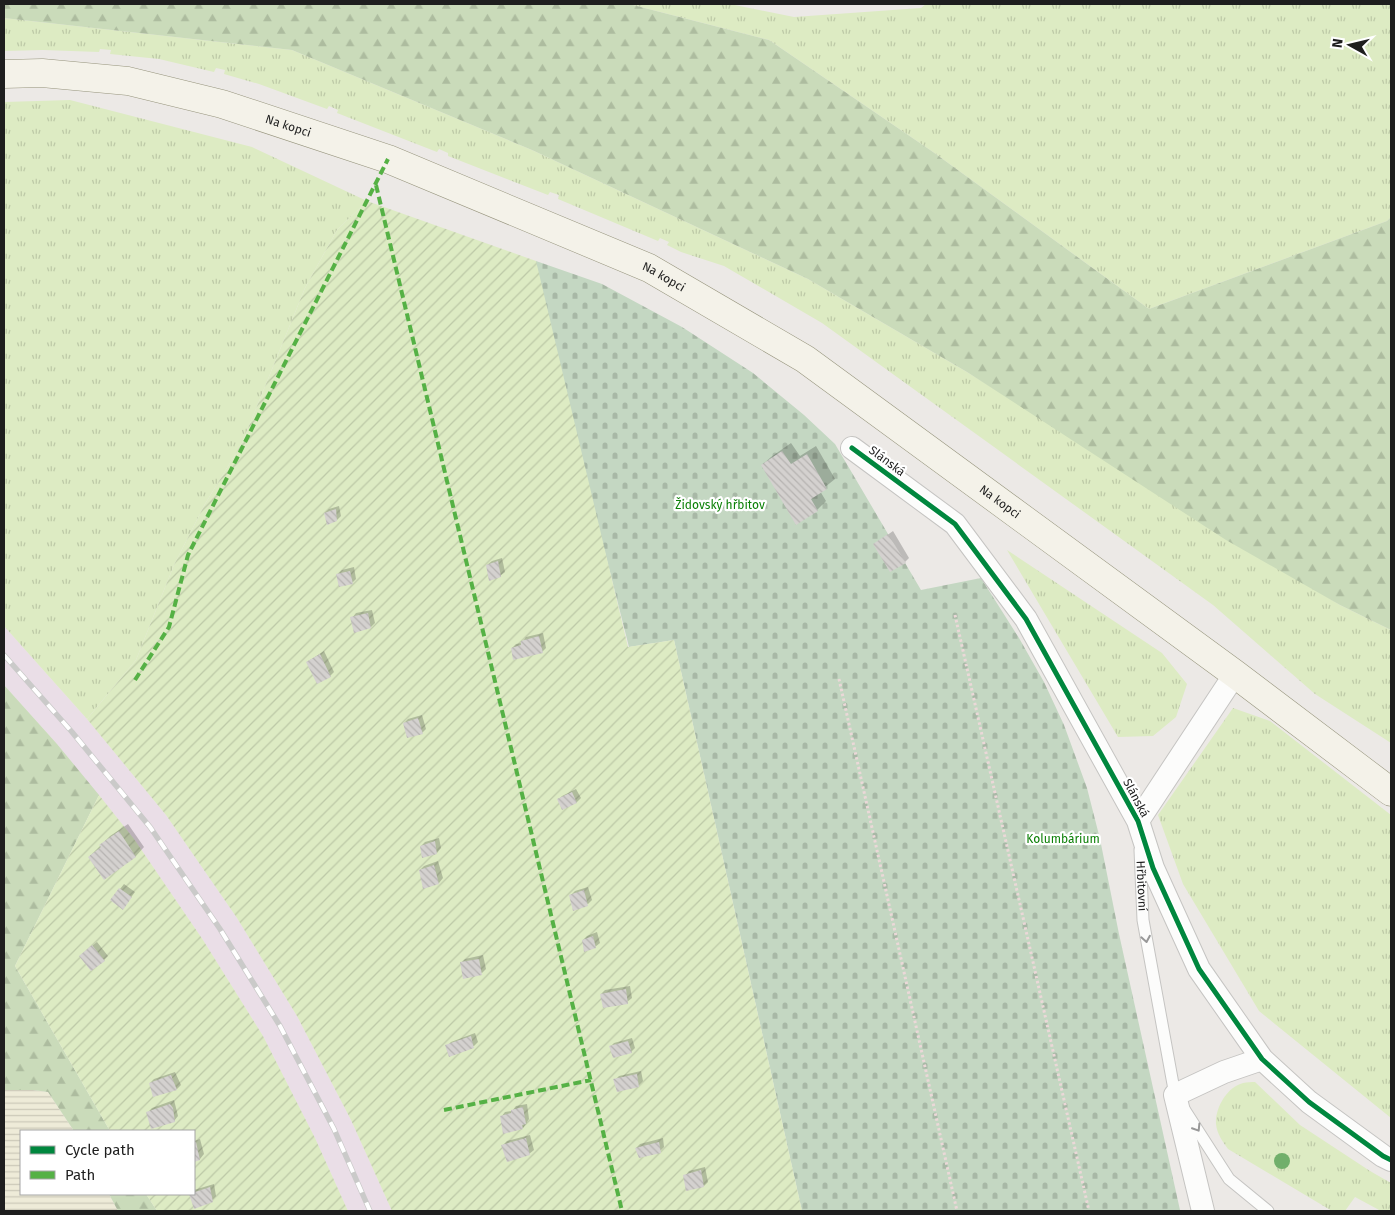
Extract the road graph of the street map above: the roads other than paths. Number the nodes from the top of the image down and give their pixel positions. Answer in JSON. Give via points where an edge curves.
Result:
{"nodes":[{"id":1,"x":4,"y":74,"type":"edge"},
{"id":2,"x":852,"y":448,"type":"dead end"},
{"id":3,"x":1235,"y":674,"type":"junction"},
{"id":4,"x":1391,"y":792,"type":"edge"},
{"id":5,"x":1138,"y":821,"type":"junction"},
{"id":6,"x":1262,"y":1059,"type":"junction"},
{"id":7,"x":1175,"y":1094,"type":"junction"},
{"id":8,"x":1391,"y":1160,"type":"edge"},
{"id":9,"x":1203,"y":1211,"type":"edge"},
{"id":10,"x":1268,"y":1211,"type":"edge"}],
"edges":[{"from":1,"to":3,"type":"main road","name":"Na kopci","via":[[42,73],[128,81],[222,104],[388,159],[648,268],[804,359]]},
{"from":2,"to":5,"type":"street","name":"Slánská","via":[[955,524],[1026,619]]},
{"from":3,"to":4,"type":"main road"},
{"from":3,"to":5,"type":"street"},
{"from":5,"to":6,"type":"street","name":"Slánská","via":[[1153,868],[1199,969]]},
{"from":5,"to":7,"type":"lane","name":"Hřbitovní","one_way":true,"via":[[1143,920]]},
{"from":6,"to":7,"type":"street"},
{"from":6,"to":8,"type":"street","name":"Slánská","via":[[1308,1102]]},
{"from":7,"to":9,"type":"street","name":"Hřbitovní"},
{"from":7,"to":10,"type":"lane","name":"Hřbitovní","one_way":true,"via":[[1229,1179]]}]}
